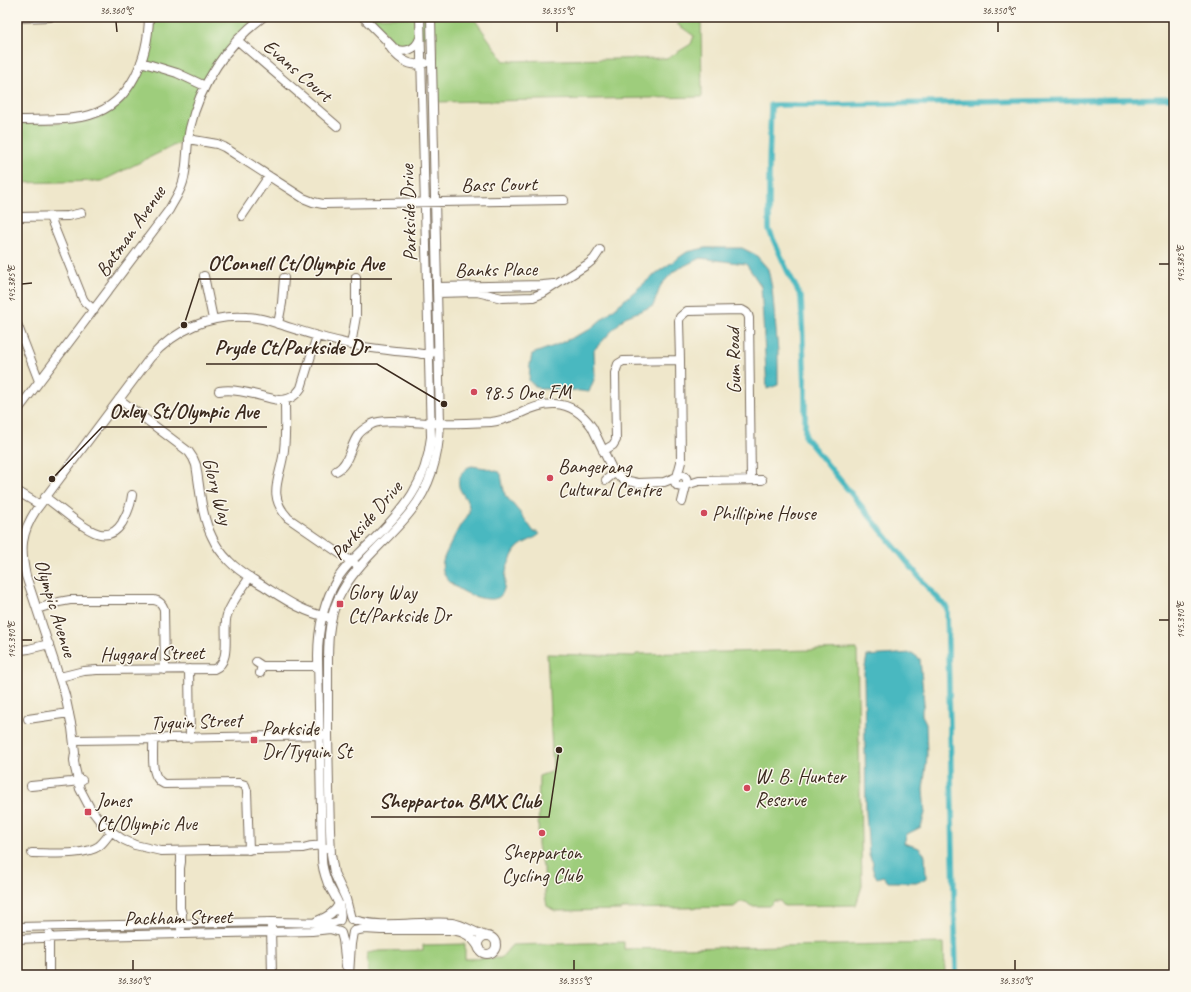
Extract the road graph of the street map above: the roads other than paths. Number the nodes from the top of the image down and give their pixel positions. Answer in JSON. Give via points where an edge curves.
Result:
{"nodes":[{"id":1,"x":50,"y":17,"type":"edge"},
{"id":2,"x":149,"y":17,"type":"edge"},
{"id":3,"x":262,"y":17,"type":"edge"},
{"id":4,"x":363,"y":17,"type":"edge"},
{"id":5,"x":420,"y":17,"type":"edge"},
{"id":6,"x":430,"y":17,"type":"edge"},
{"id":7,"x":17,"y":18,"type":"edge"},
{"id":8,"x":420,"y":37,"type":"junction"},
{"id":9,"x":237,"y":40,"type":"junction"},
{"id":10,"x":391,"y":46,"type":"junction"},
{"id":11,"x":141,"y":62,"type":"junction"},
{"id":12,"x":422,"y":62,"type":"junction"},
{"id":13,"x":432,"y":73,"type":"junction"},
{"id":14,"x":205,"y":86,"type":"junction"},
{"id":15,"x":17,"y":120,"type":"edge"},
{"id":16,"x":337,"y":126,"type":"dead end"},
{"id":17,"x":188,"y":139,"type":"junction"},
{"id":18,"x":269,"y":176,"type":"junction"},
{"id":19,"x":564,"y":200,"type":"dead end"},
{"id":20,"x":425,"y":202,"type":"junction"},
{"id":21,"x":435,"y":202,"type":"junction"},
{"id":22,"x":81,"y":213,"type":"dead end"},
{"id":23,"x":242,"y":216,"type":"dead end"},
{"id":24,"x":17,"y":217,"type":"edge"},
{"id":25,"x":50,"y":217,"type":"junction"},
{"id":26,"x":600,"y":250,"type":"dead end"},
{"id":27,"x":204,"y":276,"type":"dead end"},
{"id":28,"x":356,"y":277,"type":"dead end"},
{"id":29,"x":284,"y":278,"type":"dead end"},
{"id":30,"x":557,"y":283,"type":"junction"},
{"id":31,"x":427,"y":290,"type":"junction"},
{"id":32,"x":437,"y":290,"type":"junction"},
{"id":33,"x":489,"y":290,"type":"junction"},
{"id":34,"x":94,"y":310,"type":"junction"},
{"id":35,"x":214,"y":319,"type":"junction"},
{"id":36,"x":17,"y":324,"type":"edge"},
{"id":37,"x":278,"y":324,"type":"junction"},
{"id":38,"x":317,"y":336,"type":"junction"},
{"id":39,"x":351,"y":345,"type":"junction"},
{"id":40,"x":438,"y":350,"type":"junction"},
{"id":41,"x":429,"y":351,"type":"junction"},
{"id":42,"x":680,"y":360,"type":"junction"},
{"id":43,"x":39,"y":381,"type":"junction"},
{"id":44,"x":218,"y":391,"type":"dead end"},
{"id":45,"x":119,"y":399,"type":"junction"},
{"id":46,"x":285,"y":400,"type":"junction"},
{"id":47,"x":17,"y":411,"type":"edge"},
{"id":48,"x":431,"y":423,"type":"junction"},
{"id":49,"x":440,"y":423,"type":"junction"},
{"id":50,"x":604,"y":451,"type":"junction"},
{"id":51,"x":336,"y":471,"type":"dead end"},
{"id":52,"x":614,"y":473,"type":"junction"},
{"id":53,"x":606,"y":480,"type":"dead end"},
{"id":54,"x":751,"y":480,"type":"junction"},
{"id":55,"x":762,"y":480,"type":"dead end"},
{"id":56,"x":682,"y":481,"type":"junction"},
{"id":57,"x":19,"y":493,"type":"edge"},
{"id":58,"x":132,"y":494,"type":"dead end"},
{"id":59,"x":45,"y":497,"type":"junction"},
{"id":60,"x":38,"y":507,"type":"junction"},
{"id":61,"x":352,"y":561,"type":"junction"},
{"id":62,"x":359,"y":567,"type":"junction"},
{"id":63,"x":250,"y":577,"type":"junction"},
{"id":64,"x":37,"y":609,"type":"junction"},
{"id":65,"x":322,"y":616,"type":"junction"},
{"id":66,"x":331,"y":618,"type":"junction"},
{"id":67,"x":49,"y":644,"type":"junction"},
{"id":68,"x":21,"y":650,"type":"dead end"},
{"id":69,"x":318,"y":666,"type":"junction"},
{"id":70,"x":259,"y":667,"type":"dead end"},
{"id":71,"x":189,"y":669,"type":"junction"},
{"id":72,"x":165,"y":670,"type":"junction"},
{"id":73,"x":60,"y":677,"type":"junction"},
{"id":74,"x":318,"y":702,"type":"junction"},
{"id":75,"x":328,"y":702,"type":"junction"},
{"id":76,"x":69,"y":713,"type":"junction"},
{"id":77,"x":28,"y":719,"type":"dead end"},
{"id":78,"x":319,"y":735,"type":"junction"},
{"id":79,"x":328,"y":735,"type":"junction"},
{"id":80,"x":190,"y":737,"type":"junction"},
{"id":81,"x":153,"y":739,"type":"junction"},
{"id":82,"x":74,"y":740,"type":"junction"},
{"id":83,"x":80,"y":780,"type":"junction"},
{"id":84,"x":31,"y":786,"type":"dead end"},
{"id":85,"x":111,"y":832,"type":"junction"},
{"id":86,"x":322,"y":849,"type":"junction"},
{"id":87,"x":330,"y":849,"type":"junction"},
{"id":88,"x":249,"y":850,"type":"junction"},
{"id":89,"x":179,"y":851,"type":"junction"},
{"id":90,"x":32,"y":853,"type":"dead end"},
{"id":91,"x":339,"y":904,"type":"junction"},
{"id":92,"x":352,"y":919,"type":"junction"},
{"id":93,"x":340,"y":921,"type":"junction"},
{"id":94,"x":271,"y":922,"type":"junction"},
{"id":95,"x":312,"y":922,"type":"junction"},
{"id":96,"x":180,"y":924,"type":"junction"},
{"id":97,"x":17,"y":927,"type":"edge"},
{"id":98,"x":48,"y":927,"type":"junction"},
{"id":99,"x":354,"y":931,"type":"junction"},
{"id":100,"x":271,"y":932,"type":"junction"},
{"id":101,"x":341,"y":932,"type":"junction"},
{"id":102,"x":180,"y":933,"type":"junction"},
{"id":103,"x":487,"y":936,"type":"junction"},
{"id":104,"x":49,"y":938,"type":"junction"},
{"id":105,"x":17,"y":939,"type":"edge"},
{"id":106,"x":479,"y":948,"type":"junction"},
{"id":107,"x":348,"y":963,"type":"junction"},
{"id":108,"x":49,"y":975,"type":"edge"},
{"id":109,"x":272,"y":975,"type":"edge"},
{"id":110,"x":348,"y":975,"type":"edge"}],
"edges":[{"from":1,"to":7,"type":"street"},
{"from":2,"to":11,"type":"street"},
{"from":3,"to":9,"type":"street","name":"Batman Avenue"},
{"from":4,"to":10,"type":"street"},
{"from":5,"to":8,"type":"street","name":"Parkside Drive"},
{"from":6,"to":12,"type":"street","via":[[427,32],[428,56]]},
{"from":6,"to":13,"type":"street","name":"Parkside Drive"},
{"from":8,"to":10,"type":"street","via":[[410,50],[400,51]]},
{"from":8,"to":12,"type":"street","name":"Parkside Drive"},
{"from":9,"to":14,"type":"street","name":"Batman Avenue"},
{"from":9,"to":16,"type":"street","name":"Evans Court"},
{"from":10,"to":12,"type":"street","via":[[403,60],[413,64]]},
{"from":11,"to":14,"type":"street","via":[[177,73]]},
{"from":11,"to":15,"type":"street","via":[[137,75],[126,92],[102,111],[73,118]]},
{"from":12,"to":13,"type":"street","via":[[430,67]]},
{"from":12,"to":20,"type":"street","name":"Parkside Drive"},
{"from":13,"to":21,"type":"street","name":"Parkside Drive"},
{"from":14,"to":17,"type":"street","name":"Batman Avenue"},
{"from":17,"to":18,"type":"street","name":"Bass Court","via":[[224,147]]},
{"from":17,"to":34,"type":"street","name":"Batman Avenue","via":[[183,182],[177,196]]},
{"from":18,"to":20,"type":"street","name":"Bass Court","via":[[303,198],[318,203]]},
{"from":18,"to":23,"type":"street"},
{"from":19,"to":21,"type":"street","name":"Bass Court"},
{"from":20,"to":21,"type":"street","name":"Bass Court"},
{"from":20,"to":31,"type":"street","name":"Parkside Drive"},
{"from":21,"to":32,"type":"street","name":"Parkside Drive"},
{"from":22,"to":25,"type":"street"},
{"from":24,"to":25,"type":"street"},
{"from":25,"to":34,"type":"street","via":[[83,299]]},
{"from":26,"to":30,"type":"street","name":"Banks Place","via":[[591,262]]},
{"from":27,"to":35,"type":"street"},
{"from":28,"to":39,"type":"street","via":[[356,316]]},
{"from":29,"to":37,"type":"street"},
{"from":30,"to":33,"type":"street","name":"Banks Place"},
{"from":30,"to":33,"type":"street","name":"Banks Place","via":[[531,298],[502,298]]},
{"from":31,"to":32,"type":"street","name":"Banks Place"},
{"from":31,"to":41,"type":"street","name":"Parkside Drive"},
{"from":32,"to":33,"type":"street","name":"Banks Place"},
{"from":32,"to":40,"type":"street","name":"Parkside Drive"},
{"from":34,"to":43,"type":"street","name":"Batman Avenue"},
{"from":35,"to":37,"type":"street","name":"Olympic Avenue","via":[[248,316]]},
{"from":35,"to":45,"type":"street","name":"Olympic Avenue","via":[[191,326],[160,346]]},
{"from":36,"to":43,"type":"street"},
{"from":37,"to":38,"type":"street","name":"Olympic Avenue"},
{"from":38,"to":39,"type":"street","name":"Olympic Avenue"},
{"from":38,"to":46,"type":"street","via":[[301,388],[293,397]]},
{"from":39,"to":41,"type":"street","name":"Olympic Avenue"},
{"from":40,"to":41,"type":"street"},
{"from":40,"to":49,"type":"street","name":"Parkside Drive"},
{"from":41,"to":48,"type":"street","name":"Parkside Drive"},
{"from":42,"to":50,"type":"street","via":[[623,361],[618,364],[615,373],[616,440]]},
{"from":42,"to":54,"type":"street","name":"Gum Road","via":[[679,321],[682,314],[687,311],[742,310],[748,314]]},
{"from":42,"to":56,"type":"street","name":"Gum Road"},
{"from":43,"to":47,"type":"street","name":"Batman Avenue"},
{"from":44,"to":46,"type":"street","via":[[237,390]]},
{"from":45,"to":59,"type":"street","name":"Olympic Avenue"},
{"from":45,"to":63,"type":"street","name":"Glory Way","via":[[189,452],[196,465],[211,536],[230,562]]},
{"from":46,"to":61,"type":"street","via":[[285,438],[276,484],[277,502],[288,518]]},
{"from":48,"to":49,"type":"street"},
{"from":48,"to":51,"type":"street","via":[[383,422],[364,428],[344,465]]},
{"from":48,"to":61,"type":"street","name":"Parkside Drive","via":[[429,450],[424,471],[416,488],[396,517]]},
{"from":49,"to":50,"type":"street","via":[[492,422],[539,406],[563,405],[581,414],[588,421]]},
{"from":49,"to":62,"type":"street","name":"Parkside Drive","via":[[437,454],[424,491],[412,510]]},
{"from":50,"to":52,"type":"street"},
{"from":52,"to":53,"type":"street"},
{"from":52,"to":56,"type":"street","via":[[630,482]]},
{"from":54,"to":55,"type":"street"},
{"from":54,"to":56,"type":"street"},
{"from":57,"to":60,"type":"street"},
{"from":58,"to":59,"type":"street","via":[[129,509],[120,526],[116,531],[105,534],[88,530]]},
{"from":59,"to":60,"type":"street","name":"Olympic Avenue"},
{"from":60,"to":64,"type":"street","name":"Olympic Avenue","via":[[26,528],[22,551],[26,576]]},
{"from":61,"to":62,"type":"street"},
{"from":61,"to":65,"type":"street","name":"Parkside Drive","via":[[335,584]]},
{"from":62,"to":66,"type":"street","name":"Parkside Drive","via":[[339,598]]},
{"from":63,"to":65,"type":"street","name":"Glory Way","via":[[295,606]]},
{"from":63,"to":71,"type":"street","name":"Huggard Street","via":[[228,614],[222,664],[214,669]]},
{"from":64,"to":67,"type":"street","name":"Olympic Avenue"},
{"from":64,"to":72,"type":"street","via":[[70,600],[159,601],[164,609]]},
{"from":65,"to":66,"type":"street","name":"Glory Way"},
{"from":65,"to":69,"type":"street","name":"Parkside Drive","via":[[318,638]]},
{"from":66,"to":75,"type":"street","name":"Parkside Drive"},
{"from":67,"to":68,"type":"street"},
{"from":67,"to":73,"type":"street","name":"Olympic Avenue"},
{"from":69,"to":70,"type":"street"},
{"from":69,"to":74,"type":"street","name":"Parkside Drive"},
{"from":71,"to":72,"type":"street","name":"Huggard Street"},
{"from":71,"to":80,"type":"street"},
{"from":72,"to":73,"type":"street","name":"Huggard Street","via":[[97,670]]},
{"from":73,"to":76,"type":"street","name":"Olympic Avenue"},
{"from":74,"to":75,"type":"street"},
{"from":74,"to":78,"type":"street","name":"Parkside Drive"},
{"from":75,"to":79,"type":"street","name":"Parkside Drive"},
{"from":76,"to":77,"type":"street"},
{"from":76,"to":82,"type":"street","name":"Olympic Avenue"},
{"from":78,"to":79,"type":"street","name":"Tyquin Street"},
{"from":78,"to":80,"type":"street","name":"Tyquin Street"},
{"from":78,"to":86,"type":"street","name":"Parkside Drive"},
{"from":79,"to":87,"type":"street","name":"Parkside Drive"},
{"from":80,"to":81,"type":"street","name":"Tyquin Street"},
{"from":81,"to":82,"type":"street","name":"Tyquin Street"},
{"from":81,"to":88,"type":"street","via":[[155,774],[160,782],[245,785]]},
{"from":82,"to":83,"type":"street","name":"Olympic Avenue"},
{"from":83,"to":84,"type":"street"},
{"from":83,"to":85,"type":"street","name":"Olympic Avenue","via":[[86,800]]},
{"from":85,"to":89,"type":"street","name":"Olympic Avenue","via":[[135,846],[161,851]]},
{"from":85,"to":90,"type":"street","via":[[98,846],[89,850]]},
{"from":86,"to":87,"type":"street"},
{"from":86,"to":88,"type":"street","name":"Olympic Avenue"},
{"from":86,"to":91,"type":"street","name":"Parkside Drive","via":[[324,873]]},
{"from":87,"to":92,"type":"street","name":"Parkside Drive","via":[[334,873]]},
{"from":88,"to":89,"type":"street","name":"Olympic Avenue"},
{"from":89,"to":96,"type":"street","via":[[177,861],[180,868]]},
{"from":91,"to":93,"type":"street","name":"Parkside Drive"},
{"from":91,"to":95,"type":"street","via":[[323,918]]},
{"from":92,"to":93,"type":"street","via":[[346,917]]},
{"from":92,"to":99,"type":"street","via":[[355,924]]},
{"from":92,"to":103,"type":"street","via":[[380,924],[452,923]]},
{"from":93,"to":95,"type":"street","name":"Packham Street"},
{"from":93,"to":101,"type":"street","via":[[338,927]]},
{"from":94,"to":95,"type":"street","name":"Packham Street"},
{"from":94,"to":96,"type":"street","name":"Packham Street"},
{"from":94,"to":100,"type":"street"},
{"from":96,"to":98,"type":"street","name":"Packham Street"},
{"from":96,"to":102,"type":"street"},
{"from":97,"to":98,"type":"street","name":"Packham Street"},
{"from":98,"to":104,"type":"street"},
{"from":99,"to":101,"type":"street","via":[[347,935]]},
{"from":99,"to":106,"type":"street","via":[[451,930],[471,937]]},
{"from":99,"to":107,"type":"street"},
{"from":100,"to":101,"type":"street","name":"Packham Street","via":[[330,929]]},
{"from":100,"to":102,"type":"street","name":"Packham Street"},
{"from":100,"to":109,"type":"street"},
{"from":101,"to":107,"type":"street"},
{"from":102,"to":104,"type":"street","name":"Packham Street"},
{"from":103,"to":106,"type":"street","via":[[480,940]]},
{"from":103,"to":106,"type":"street","via":[[495,942],[495,950],[487,954],[482,953]]},
{"from":104,"to":105,"type":"street","name":"Packham Street"},
{"from":104,"to":108,"type":"street"},
{"from":107,"to":110,"type":"street"}]}
